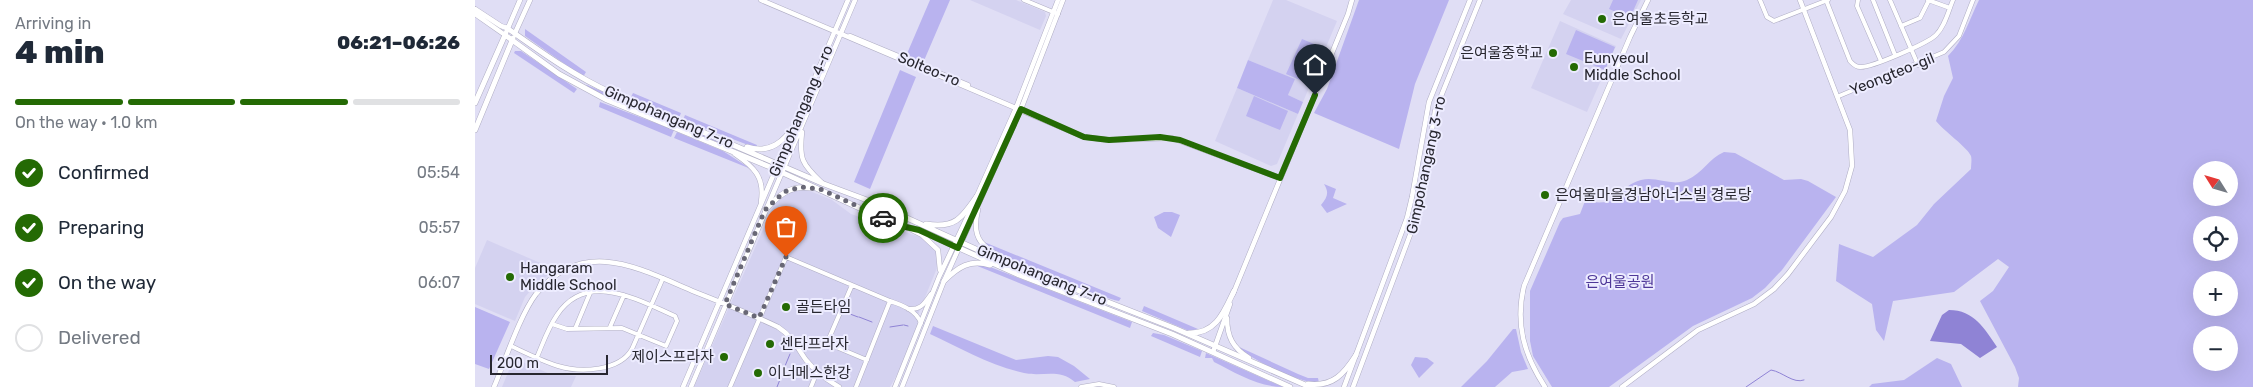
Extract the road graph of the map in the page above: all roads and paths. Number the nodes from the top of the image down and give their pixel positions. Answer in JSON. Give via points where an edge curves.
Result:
{"nodes":[{"id":1,"x":520,"y":0,"type":"edge"},
{"id":2,"x":530,"y":0,"type":"edge"},
{"id":3,"x":761,"y":0,"type":"edge"},
{"id":4,"x":848,"y":0,"type":"edge"},
{"id":5,"x":855,"y":0,"type":"edge"},
{"id":6,"x":1024,"y":0,"type":"edge"},
{"id":7,"x":1058,"y":0,"type":"edge"},
{"id":8,"x":1063,"y":0,"type":"edge"},
{"id":9,"x":1352,"y":0,"type":"edge"},
{"id":10,"x":1470,"y":0,"type":"edge"},
{"id":11,"x":1480,"y":0,"type":"edge"},
{"id":12,"x":1648,"y":0,"type":"edge"},
{"id":13,"x":1760,"y":0,"type":"edge"},
{"id":14,"x":1800,"y":0,"type":"edge"},
{"id":15,"x":1826,"y":0,"type":"edge"},
{"id":16,"x":1858,"y":0,"type":"edge"},
{"id":17,"x":1873,"y":0,"type":"edge"},
{"id":18,"x":1890,"y":0,"type":"edge"},
{"id":19,"x":1928,"y":0,"type":"edge"},
{"id":20,"x":1953,"y":0,"type":"edge"},
{"id":21,"x":1973,"y":0,"type":"edge"},
{"id":22,"x":1950,"y":8,"type":"junction"},
{"id":23,"x":475,"y":9,"type":"edge"},
{"id":24,"x":1804,"y":10,"type":"junction"},
{"id":25,"x":1055,"y":13,"type":"junction"},
{"id":26,"x":475,"y":14,"type":"edge"},
{"id":27,"x":1901,"y":26,"type":"junction"},
{"id":28,"x":507,"y":28,"type":"junction"},
{"id":29,"x":835,"y":31,"type":"junction"},
{"id":30,"x":515,"y":33,"type":"junction"},
{"id":31,"x":841,"y":34,"type":"junction"},
{"id":32,"x":505,"y":35,"type":"junction"},
{"id":33,"x":512,"y":40,"type":"junction"},
{"id":34,"x":522,"y":48,"type":"junction"},
{"id":35,"x":1911,"y":49,"type":"junction"},
{"id":36,"x":506,"y":52,"type":"junction"},
{"id":37,"x":1895,"y":55,"type":"junction"},
{"id":38,"x":1881,"y":61,"type":"junction"},
{"id":39,"x":1918,"y":64,"type":"junction"},
{"id":40,"x":1839,"y":96,"type":"junction"},
{"id":41,"x":475,"y":103,"type":"edge"},
{"id":42,"x":1019,"y":109,"type":"junction"},
{"id":43,"x":796,"y":123,"type":"junction"},
{"id":44,"x":802,"y":126,"type":"junction"},
{"id":45,"x":475,"y":130,"type":"edge"},
{"id":46,"x":722,"y":140,"type":"junction"},
{"id":47,"x":729,"y":150,"type":"junction"},
{"id":48,"x":779,"y":164,"type":"junction"},
{"id":49,"x":785,"y":167,"type":"junction"},
{"id":50,"x":776,"y":170,"type":"junction"},
{"id":51,"x":782,"y":173,"type":"junction"},
{"id":52,"x":1280,"y":178,"type":"junction"},
{"id":53,"x":824,"y":184,"type":"junction"},
{"id":54,"x":820,"y":189,"type":"junction"},
{"id":55,"x":979,"y":197,"type":"junction"},
{"id":56,"x":762,"y":210,"type":"junction"},
{"id":57,"x":914,"y":221,"type":"junction"},
{"id":58,"x":906,"y":227,"type":"junction"},
{"id":59,"x":957,"y":244,"type":"junction"},
{"id":60,"x":1011,"y":263,"type":"junction"},
{"id":61,"x":1019,"y":275,"type":"junction"},
{"id":62,"x":939,"y":277,"type":"junction"},
{"id":63,"x":663,"y":278,"type":"junction"},
{"id":64,"x":944,"y":280,"type":"junction"},
{"id":65,"x":851,"y":285,"type":"junction"},
{"id":66,"x":935,"y":288,"type":"junction"},
{"id":67,"x":1234,"y":291,"type":"junction"},
{"id":68,"x":590,"y":293,"type":"junction"},
{"id":69,"x":624,"y":294,"type":"junction"},
{"id":70,"x":890,"y":301,"type":"junction"},
{"id":71,"x":719,"y":302,"type":"junction"},
{"id":72,"x":725,"y":304,"type":"junction"},
{"id":73,"x":650,"y":306,"type":"junction"},
{"id":74,"x":908,"y":308,"type":"junction"},
{"id":75,"x":1227,"y":312,"type":"junction"},
{"id":76,"x":759,"y":318,"type":"junction"},
{"id":77,"x":552,"y":324,"type":"junction"},
{"id":78,"x":921,"y":324,"type":"junction"},
{"id":79,"x":610,"y":327,"type":"junction"},
{"id":80,"x":575,"y":329,"type":"junction"},
{"id":81,"x":1185,"y":332,"type":"junction"},
{"id":82,"x":638,"y":335,"type":"junction"},
{"id":83,"x":511,"y":346,"type":"junction"},
{"id":84,"x":1215,"y":346,"type":"junction"},
{"id":85,"x":1213,"y":352,"type":"junction"},
{"id":86,"x":1356,"y":355,"type":"junction"},
{"id":87,"x":537,"y":357,"type":"junction"},
{"id":88,"x":867,"y":360,"type":"junction"},
{"id":89,"x":1260,"y":366,"type":"junction"},
{"id":90,"x":817,"y":372,"type":"junction"},
{"id":91,"x":1287,"y":378,"type":"junction"},
{"id":92,"x":493,"y":387,"type":"edge"},
{"id":93,"x":683,"y":387,"type":"edge"},
{"id":94,"x":691,"y":387,"type":"edge"},
{"id":95,"x":730,"y":387,"type":"edge"},
{"id":96,"x":811,"y":387,"type":"edge"},
{"id":97,"x":839,"y":387,"type":"edge"},
{"id":98,"x":855,"y":387,"type":"edge"},
{"id":99,"x":895,"y":387,"type":"edge"},
{"id":100,"x":902,"y":387,"type":"edge"},
{"id":101,"x":1081,"y":387,"type":"edge"},
{"id":102,"x":1114,"y":387,"type":"edge"},
{"id":103,"x":1289,"y":387,"type":"edge"},
{"id":104,"x":1310,"y":387,"type":"edge"},
{"id":105,"x":1344,"y":387,"type":"edge"},
{"id":106,"x":1353,"y":387,"type":"edge"},
{"id":107,"x":1545,"y":387,"type":"edge"},
{"id":108,"x":1623,"y":387,"type":"edge"}],
"edges":[{"from":1,"to":28,"type":"street"},
{"from":2,"to":30,"type":"street"},
{"from":3,"to":29,"type":"street","name":"Solteo-ro"},
{"from":4,"to":29,"type":"street","name":"Gimpohangang 4-ro"},
{"from":5,"to":31,"type":"street","name":"Gimpohangang 4-ro"},
{"from":6,"to":25,"type":"street"},
{"from":7,"to":25,"type":"street"},
{"from":8,"to":25,"type":"street"},
{"from":9,"to":52,"type":"street"},
{"from":10,"to":86,"type":"street","name":"Gimpohangang 3-ro","via":[[1429,102],[1410,208]]},
{"from":11,"to":106,"type":"street","name":"Gimpohangang 3-ro","via":[[1435,111],[1416,221]]},
{"from":12,"to":107,"type":"street","via":[[1524,286],[1520,318],[1525,348]]},
{"from":13,"to":24,"type":"street","via":[[1767,17],[1774,21]]},
{"from":14,"to":24,"type":"street"},
{"from":15,"to":24,"type":"street"},
{"from":15,"to":38,"type":"street","via":[[1852,64],[1861,67]]},
{"from":16,"to":38,"type":"street","via":[[1857,6]]},
{"from":17,"to":37,"type":"street"},
{"from":18,"to":27,"type":"street"},
{"from":19,"to":22,"type":"street"},
{"from":19,"to":27,"type":"street","via":[[1920,18]]},
{"from":20,"to":22,"type":"street"},
{"from":21,"to":39,"type":"street","name":"Yeongteo-gil","via":[[1954,44],[1939,56]]},
{"from":22,"to":35,"type":"street","via":[[1937,34]]},
{"from":23,"to":28,"type":"street"},
{"from":24,"to":40,"type":"street"},
{"from":25,"to":42,"type":"street"},
{"from":26,"to":32,"type":"street"},
{"from":27,"to":35,"type":"street"},
{"from":28,"to":30,"type":"main road","name":"Gimpohangang 7-ro"},
{"from":28,"to":32,"type":"street"},
{"from":29,"to":31,"type":"street","name":"Solteo-ro"},
{"from":29,"to":43,"type":"street","name":"Gimpohangang 4-ro"},
{"from":30,"to":33,"type":"main road"},
{"from":30,"to":46,"type":"main road","name":"Gimpohangang 7-ro","via":[[585,81]]},
{"from":31,"to":42,"type":"street","name":"Solteo-ro"},
{"from":31,"to":44,"type":"street","name":"Gimpohangang 4-ro"},
{"from":32,"to":33,"type":"main road","name":"Gimpohangang 7-ro"},
{"from":32,"to":41,"type":"main road"},
{"from":33,"to":34,"type":"main road","name":"Gimpohangang 7-ro"},
{"from":33,"to":36,"type":"main road"},
{"from":34,"to":36,"type":"main road","via":[[515,47]]},
{"from":34,"to":47,"type":"main road","name":"Gimpohangang 7-ro","via":[[582,88]]},
{"from":35,"to":37,"type":"street"},
{"from":35,"to":39,"type":"street"},
{"from":36,"to":45,"type":"main road"},
{"from":37,"to":38,"type":"street"},
{"from":39,"to":40,"type":"street","name":"Yeongteo-gil"},
{"from":40,"to":108,"type":"street","via":[[1850,130],[1849,180],[1840,202],[1796,264],[1764,296],[1698,330]]},
{"from":42,"to":52,"type":"street","name":"Solteo-ro","via":[[1084,137],[1180,140]]},
{"from":42,"to":55,"type":"street"},
{"from":43,"to":46,"type":"main road","via":[[785,139],[771,148],[755,150]]},
{"from":43,"to":48,"type":"street","name":"Gimpohangang 4-ro"},
{"from":44,"to":49,"type":"street","name":"Gimpohangang 4-ro"},
{"from":44,"to":53,"type":"street","via":[[800,151],[803,162]]},
{"from":46,"to":48,"type":"main road","name":"Gimpohangang 7-ro"},
{"from":47,"to":50,"type":"main road","name":"Gimpohangang 7-ro"},
{"from":47,"to":56,"type":"street","via":[[759,175]]},
{"from":48,"to":49,"type":"main road","name":"Gimpohangang 7-ro"},
{"from":48,"to":50,"type":"street","name":"Gimpohangang 4-ro"},
{"from":49,"to":51,"type":"street","name":"Gimpohangang 4-ro"},
{"from":49,"to":53,"type":"main road","name":"Gimpohangang 7-ro"},
{"from":50,"to":51,"type":"main road","name":"Gimpohangang 7-ro"},
{"from":50,"to":56,"type":"street","name":"Gimpohangang 4-ro"},
{"from":51,"to":54,"type":"main road","name":"Gimpohangang 7-ro"},
{"from":51,"to":56,"type":"street","name":"Gimpohangang 4-ro"},
{"from":52,"to":67,"type":"street"},
{"from":53,"to":57,"type":"main road","name":"Gimpohangang 7-ro"},
{"from":54,"to":56,"type":"main road","via":[[788,190]]},
{"from":54,"to":58,"type":"main road","name":"Gimpohangang 7-ro"},
{"from":55,"to":57,"type":"main road","via":[[950,225]]},
{"from":55,"to":59,"type":"street"},
{"from":55,"to":60,"type":"street","via":[[975,227],[980,240]]},
{"from":56,"to":71,"type":"street","name":"Gimpohangang 4-ro"},
{"from":56,"to":72,"type":"street","name":"Gimpohangang 4-ro"},
{"from":57,"to":59,"type":"main road","name":"Gimpohangang 7-ro"},
{"from":58,"to":59,"type":"main road","name":"Gimpohangang 7-ro"},
{"from":58,"to":62,"type":"street","via":[[922,235],[938,250]]},
{"from":59,"to":60,"type":"main road","name":"Gimpohangang 7-ro"},
{"from":59,"to":61,"type":"main road","name":"Gimpohangang 7-ro"},
{"from":59,"to":62,"type":"street"},
{"from":59,"to":64,"type":"street"},
{"from":60,"to":81,"type":"main road","name":"Gimpohangang 7-ro"},
{"from":61,"to":64,"type":"main road","via":[[975,262],[962,265]]},
{"from":61,"to":85,"type":"main road","name":"Gimpohangang 7-ro"},
{"from":62,"to":66,"type":"street"},
{"from":63,"to":71,"type":"street"},
{"from":63,"to":73,"type":"street"},
{"from":63,"to":83,"type":"street","via":[[638,267],[610,261],[588,263],[568,270],[550,280],[537,293]]},
{"from":64,"to":100,"type":"street"},
{"from":65,"to":70,"type":"street"},
{"from":65,"to":76,"type":"street","via":[[786,257]]},
{"from":65,"to":88,"type":"street","via":[[829,344]]},
{"from":66,"to":74,"type":"street","via":[[923,306]]},
{"from":66,"to":78,"type":"street"},
{"from":67,"to":75,"type":"street"},
{"from":67,"to":81,"type":"main road","via":[[1214,326],[1203,332]]},
{"from":68,"to":69,"type":"street","via":[[608,291]]},
{"from":68,"to":77,"type":"street","via":[[567,304]]},
{"from":68,"to":80,"type":"street"},
{"from":69,"to":73,"type":"street"},
{"from":69,"to":79,"type":"street"},
{"from":70,"to":74,"type":"street"},
{"from":70,"to":88,"type":"street"},
{"from":71,"to":72,"type":"street"},
{"from":71,"to":93,"type":"street","name":"Gimpohangang 4-ro"},
{"from":72,"to":76,"type":"street"},
{"from":72,"to":94,"type":"street","name":"Gimpohangang 4-ro"},
{"from":73,"to":82,"type":"street"},
{"from":73,"to":82,"type":"street","via":[[675,316],[677,323],[666,346]]},
{"from":74,"to":78,"type":"street"},
{"from":75,"to":84,"type":"street"},
{"from":75,"to":89,"type":"street","via":[[1228,335],[1233,346]]},
{"from":76,"to":90,"type":"street","via":[[787,333]]},
{"from":76,"to":95,"type":"street"},
{"from":77,"to":80,"type":"street"},
{"from":77,"to":87,"type":"street"},
{"from":78,"to":99,"type":"street"},
{"from":79,"to":80,"type":"street"},
{"from":79,"to":82,"type":"street"},
{"from":81,"to":84,"type":"main road","name":"Gimpohangang 7-ro"},
{"from":82,"to":87,"type":"street","via":[[629,354],[613,366],[568,368]]},
{"from":83,"to":87,"type":"street"},
{"from":83,"to":92,"type":"street"},
{"from":84,"to":85,"type":"street"},
{"from":84,"to":89,"type":"main road","name":"Gimpohangang 7-ro"},
{"from":85,"to":103,"type":"main road","name":"Gimpohangang 7-ro"},
{"from":86,"to":91,"type":"main road","via":[[1341,377],[1328,384],[1310,385]]},
{"from":86,"to":105,"type":"street","name":"Gimpohangang 3-ro"},
{"from":88,"to":98,"type":"street"},
{"from":89,"to":91,"type":"main road","name":"Gimpohangang 7-ro"},
{"from":90,"to":96,"type":"street"},
{"from":90,"to":97,"type":"street"},
{"from":91,"to":104,"type":"main road","name":"Gimpohangang 7-ro"},
{"from":101,"to":102,"type":"street","via":[[1093,384]]}]}
